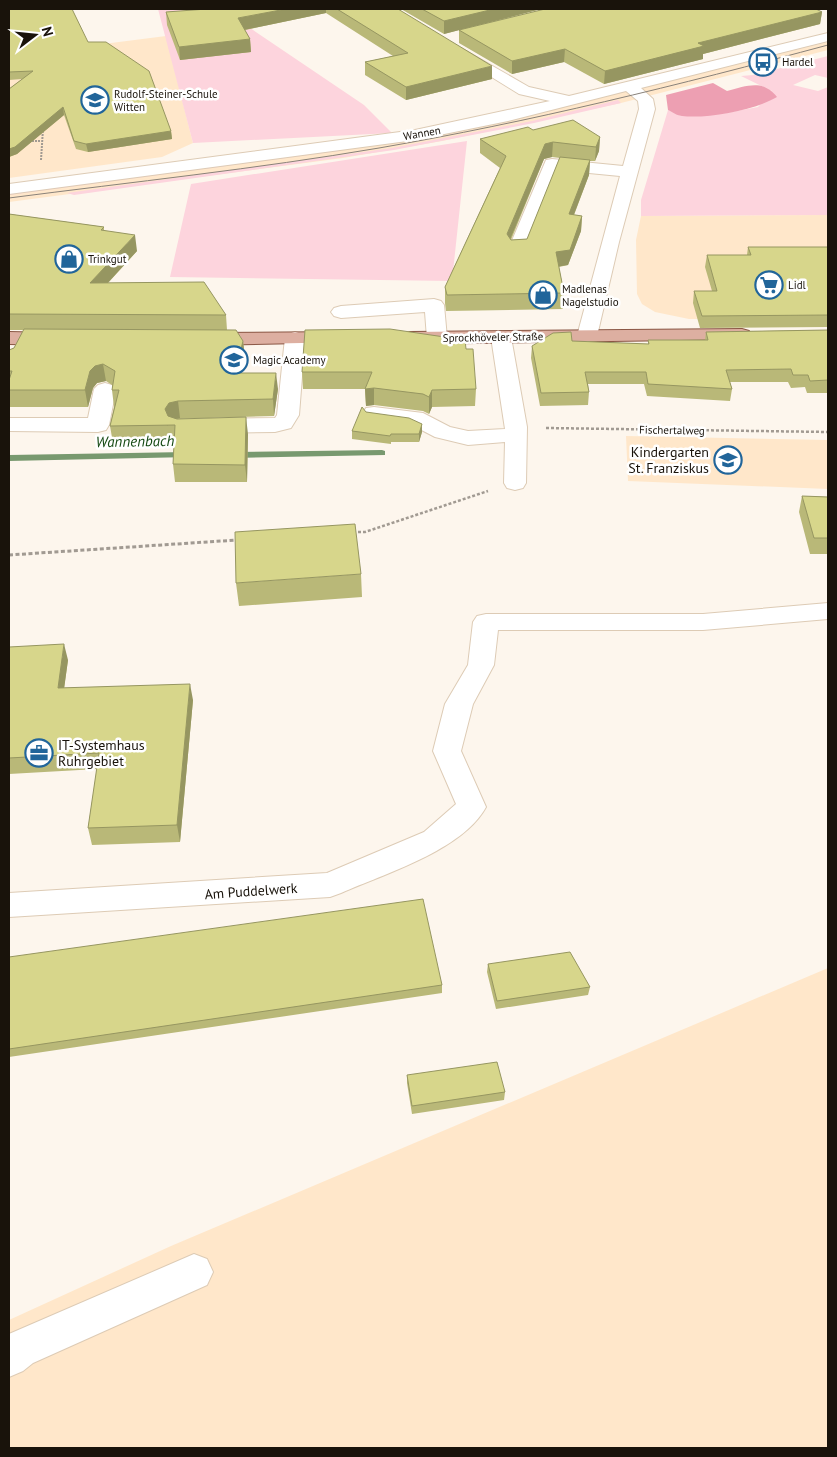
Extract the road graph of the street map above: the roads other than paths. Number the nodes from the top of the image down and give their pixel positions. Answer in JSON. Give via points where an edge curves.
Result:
{"nodes":[{"id":1,"x":828,"y":37,"type":"edge"},
{"id":2,"x":451,"y":46,"type":"edge"},
{"id":3,"x":629,"y":86,"type":"junction"},
{"id":4,"x":524,"y":91,"type":"junction"},
{"id":5,"x":568,"y":101,"type":"junction"},
{"id":6,"x":529,"y":111,"type":"junction"},
{"id":7,"x":630,"y":172,"type":"junction"},
{"id":8,"x":9,"y":189,"type":"edge"},
{"id":9,"x":517,"y":250,"type":"edge"},
{"id":10,"x":341,"y":312,"type":"dead end"},
{"id":11,"x":761,"y":335,"type":"edge"},
{"id":12,"x":587,"y":336,"type":"junction"},
{"id":13,"x":501,"y":337,"type":"junction"},
{"id":14,"x":14,"y":338,"type":"edge"},
{"id":15,"x":295,"y":338,"type":"junction"},
{"id":16,"x":358,"y":338,"type":"edge"},
{"id":17,"x":387,"y":338,"type":"edge"},
{"id":18,"x":437,"y":338,"type":"junction"},
{"id":19,"x":77,"y":339,"type":"edge"},
{"id":20,"x":184,"y":339,"type":"edge"},
{"id":21,"x":9,"y":360,"type":"edge"},
{"id":22,"x":105,"y":389,"type":"dead end"},
{"id":23,"x":374,"y":413,"type":"edge"},
{"id":24,"x":9,"y":425,"type":"edge"},
{"id":25,"x":190,"y":427,"type":"edge"},
{"id":26,"x":515,"y":431,"type":"junction"},
{"id":27,"x":515,"y":483,"type":"road end"},
{"id":28,"x":828,"y":611,"type":"edge"},
{"id":29,"x":9,"y":905,"type":"edge"},
{"id":30,"x":194,"y":1272,"type":"dead end"},
{"id":31,"x":9,"y":1357,"type":"edge"}],
"edges":[{"from":1,"to":3,"type":"street","name":"Wannen"},
{"from":2,"to":4,"type":"street"},
{"from":3,"to":5,"type":"street","name":"Wannen"},
{"from":3,"to":7,"type":"street","via":[[648,102]]},
{"from":4,"to":5,"type":"street"},
{"from":4,"to":6,"type":"street","via":[[522,101]]},
{"from":5,"to":6,"type":"street","name":"Wannen"},
{"from":6,"to":8,"type":"street","name":"Wannen","via":[[357,144]]},
{"from":7,"to":9,"type":"street","via":[[552,164]]},
{"from":7,"to":12,"type":"street"},
{"from":10,"to":18,"type":"street","via":[[434,306]]},
{"from":11,"to":12,"type":"main road","name":"Sprockhöveler Straße"},
{"from":12,"to":13,"type":"main road","name":"Sprockhöveler Straße"},
{"from":13,"to":18,"type":"main road","name":"Sprockhöveler Straße"},
{"from":13,"to":26,"type":"street"},
{"from":14,"to":19,"type":"main road"},
{"from":14,"to":21,"type":"street"},
{"from":15,"to":16,"type":"main road"},
{"from":15,"to":20,"type":"main road"},
{"from":15,"to":25,"type":"street","via":[[288,415],[283,423]]},
{"from":17,"to":18,"type":"main road","name":"Sprockhöveler Straße"},
{"from":22,"to":24,"type":"street","via":[[98,425]]},
{"from":23,"to":26,"type":"street","via":[[415,418],[443,432],[468,438]]},
{"from":26,"to":27,"type":"street"},
{"from":28,"to":29,"type":"street","name":"Am Puddelwerk","via":[[703,622],[486,622],[481,666],[459,704],[448,751],[472,807],[434,840],[330,885]]},
{"from":30,"to":31,"type":"street","via":[[19,1349]]}]}
